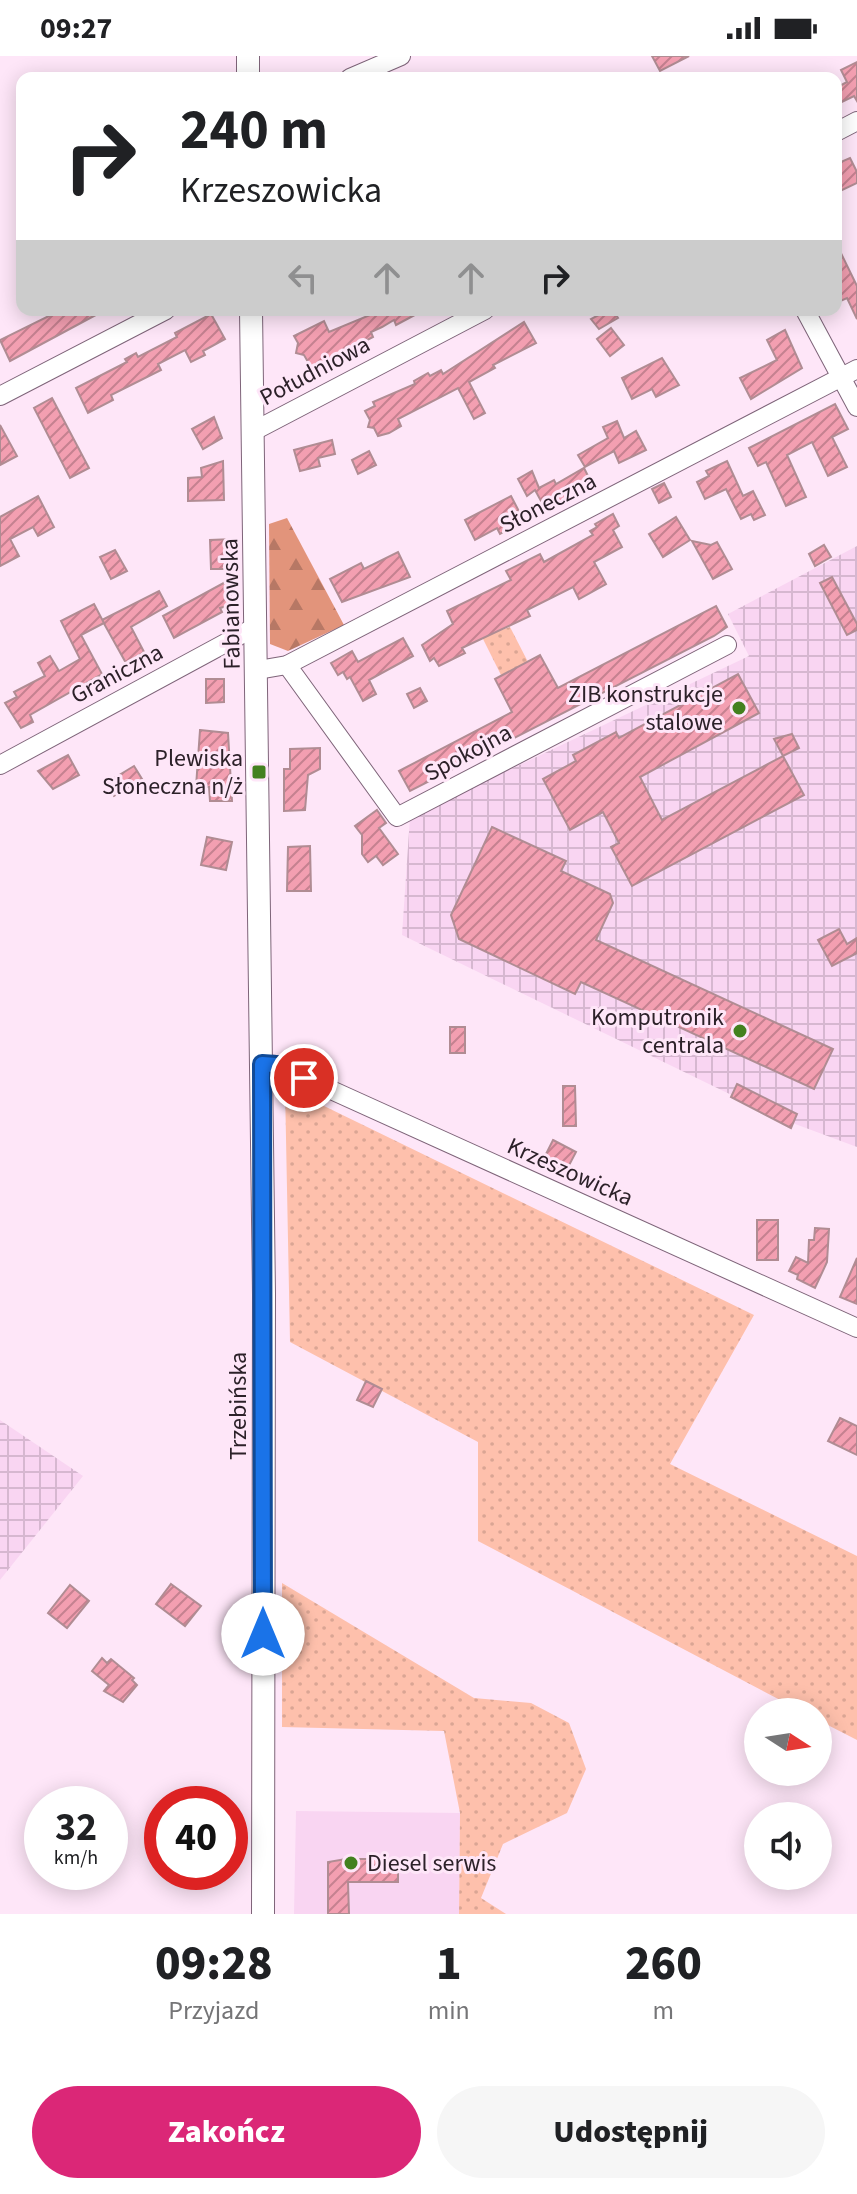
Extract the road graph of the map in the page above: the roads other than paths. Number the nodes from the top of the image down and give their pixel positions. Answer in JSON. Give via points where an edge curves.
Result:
{"nodes":[{"id":1,"x":401,"y":56,"type":"edge"},
{"id":2,"x":364,"y":72,"type":"edge"},
{"id":3,"x":154,"y":316,"type":"edge"},
{"id":4,"x":251,"y":316,"type":"edge"},
{"id":5,"x":474,"y":316,"type":"edge"},
{"id":6,"x":809,"y":316,"type":"edge"},
{"id":7,"x":849,"y":373,"type":"edge"},
{"id":8,"x":0,"y":396,"type":"edge"},
{"id":9,"x":857,"y":407,"type":"edge"},
{"id":10,"x":254,"y":431,"type":"junction"},
{"id":11,"x":257,"y":626,"type":"junction"},
{"id":12,"x":727,"y":645,"type":"dead end"},
{"id":13,"x":287,"y":665,"type":"junction"},
{"id":14,"x":258,"y":670,"type":"junction"},
{"id":15,"x":0,"y":765,"type":"edge"},
{"id":16,"x":260,"y":898,"type":"joint"},
{"id":17,"x":262,"y":1064,"type":"junction"},
{"id":18,"x":857,"y":1328,"type":"edge"},
{"id":19,"x":263,"y":1914,"type":"edge"}],
"edges":[{"from":1,"to":2,"type":"street"},
{"from":3,"to":8,"type":"street"},
{"from":4,"to":10,"type":"street","name":"Fabianowska"},
{"from":5,"to":10,"type":"street","name":"Południowa"},
{"from":6,"to":7,"type":"street"},
{"from":7,"to":9,"type":"street"},
{"from":7,"to":13,"type":"street","name":"Słoneczna"},
{"from":10,"to":11,"type":"street","name":"Fabianowska"},
{"from":11,"to":14,"type":"street","name":"Fabianowska"},
{"from":11,"to":15,"type":"street","name":"Graniczna"},
{"from":12,"to":13,"type":"street","name":"Spokojna","via":[[397,817]]},
{"from":13,"to":14,"type":"street","name":"Słoneczna"},
{"from":14,"to":16,"type":"street","name":"Fabianowska"},
{"from":16,"to":17,"type":"street","name":"Trzebińska"},
{"from":17,"to":18,"type":"street","name":"Krzeszowicka","via":[[276,1065]]},
{"from":17,"to":19,"type":"street","name":"Trzebińska"}]}
